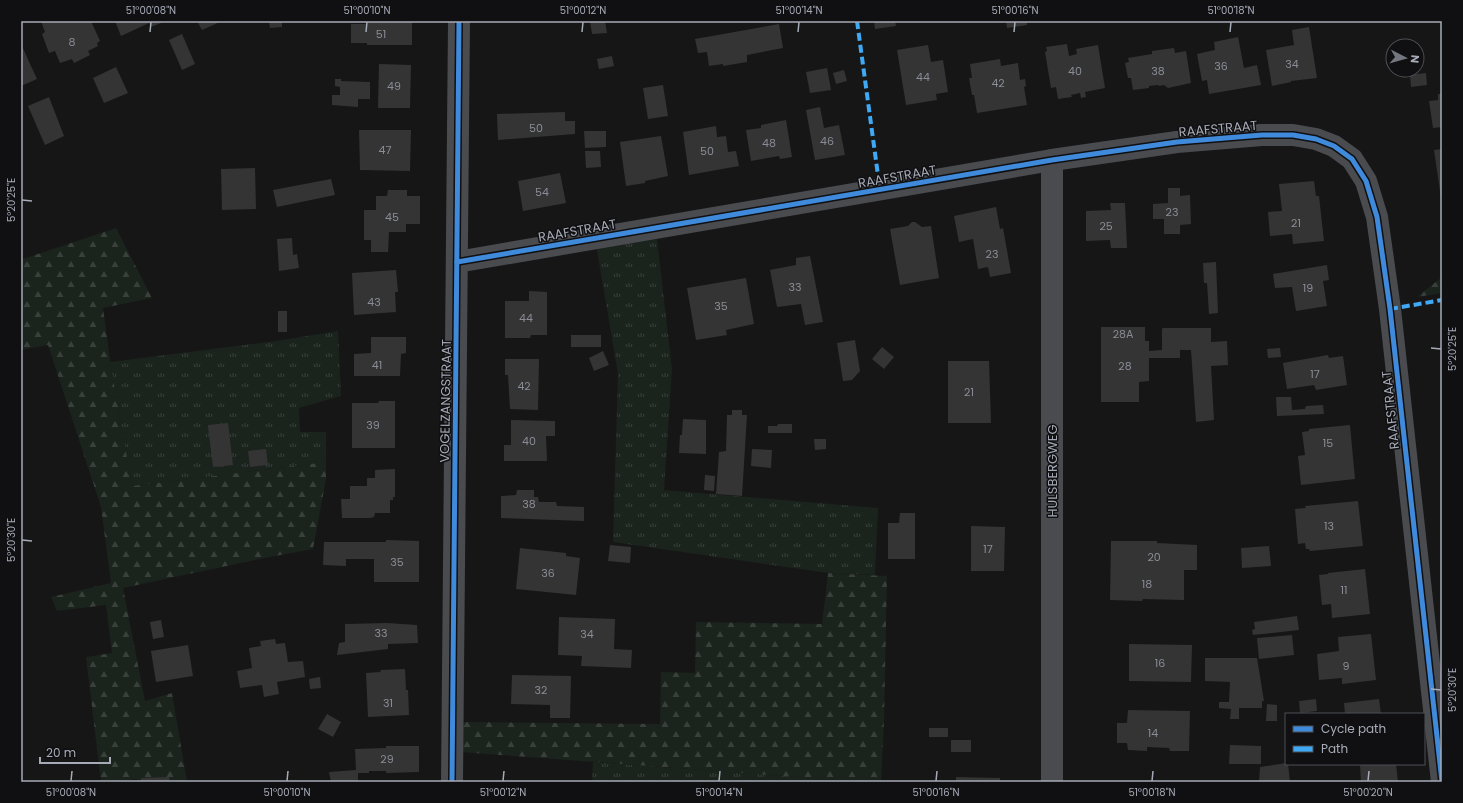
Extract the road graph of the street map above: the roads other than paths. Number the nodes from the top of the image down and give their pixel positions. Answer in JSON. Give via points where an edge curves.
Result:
{"nodes":[{"id":1,"x":458,"y":21,"type":"edge"},
{"id":2,"x":1052,"y":160,"type":"junction"},
{"id":3,"x":457,"y":262,"type":"junction"},
{"id":4,"x":452,"y":782,"type":"edge"},
{"id":5,"x":1052,"y":782,"type":"edge"},
{"id":6,"x":1442,"y":782,"type":"edge"}],
"edges":[{"from":1,"to":3,"type":"street","name":"VOGELZANGSTRAAT"},
{"from":2,"to":3,"type":"street","name":"RAAFSTRAAT"},
{"from":2,"to":5,"type":"street","name":"HULSBERGWEG"},
{"from":2,"to":6,"type":"street","name":"RAAFSTRAAT","via":[[1177,142],[1262,134],[1293,135],[1316,139],[1334,146],[1352,159],[1366,181],[1377,217],[1390,308]]},
{"from":3,"to":4,"type":"street","name":"VOGELZANGSTRAAT"}]}
